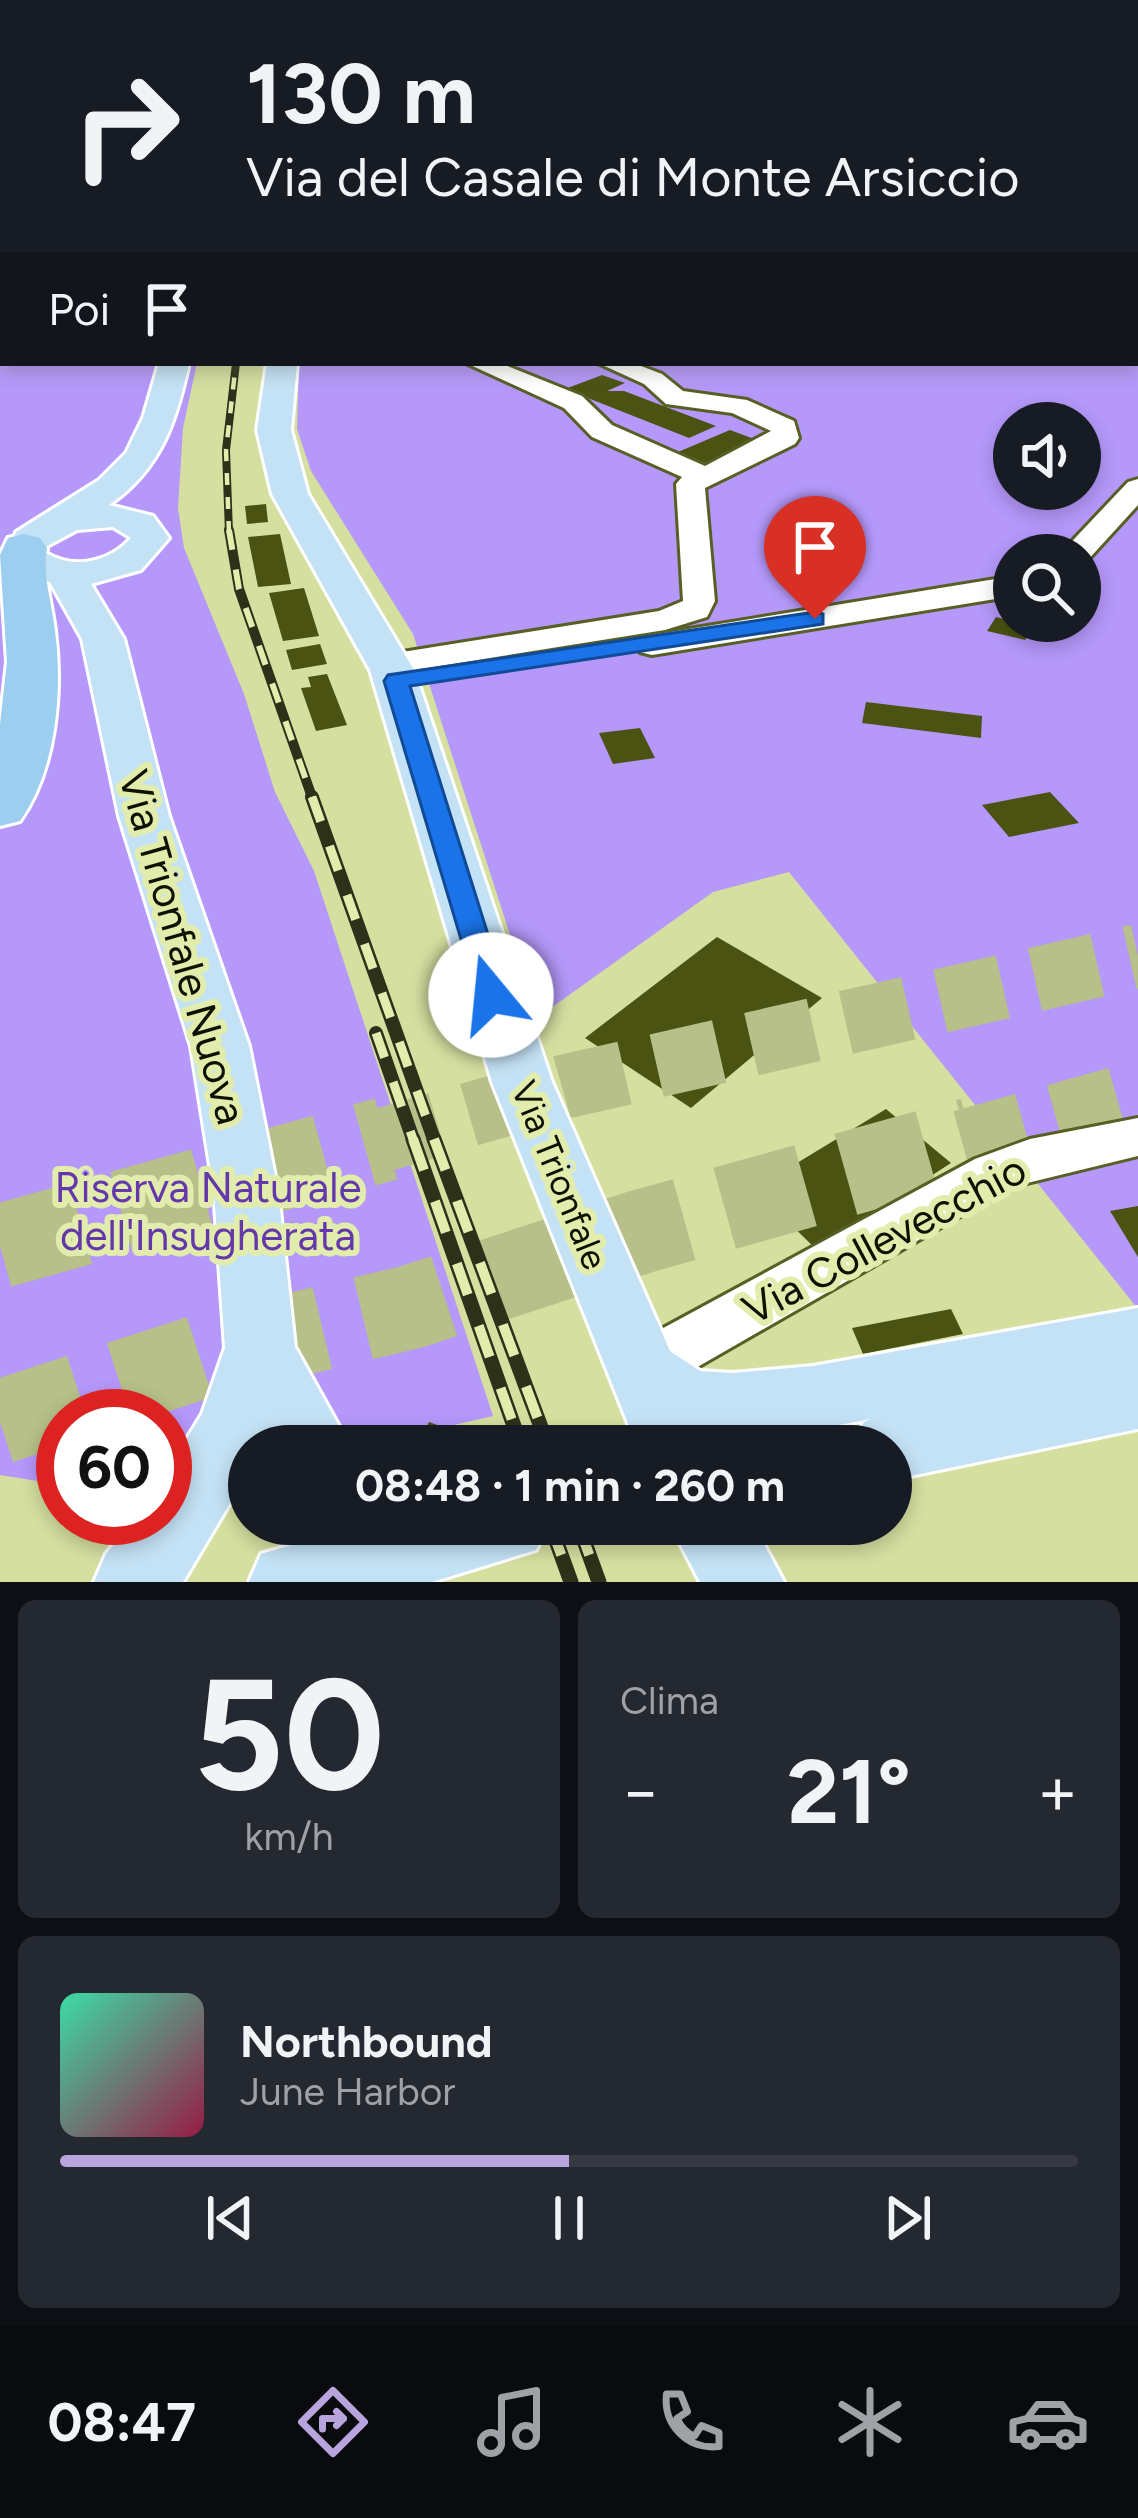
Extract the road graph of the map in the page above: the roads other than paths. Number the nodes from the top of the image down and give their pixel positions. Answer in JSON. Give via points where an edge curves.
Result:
{"nodes":[{"id":1,"x":173,"y":366,"type":"edge"},
{"id":2,"x":282,"y":366,"type":"edge"},
{"id":3,"x":485,"y":366,"type":"edge"},
{"id":4,"x":618,"y":366,"type":"edge"},
{"id":5,"x":702,"y":475,"type":"junction"},
{"id":6,"x":1138,"y":488,"type":"edge"},
{"id":7,"x":1095,"y":534,"type":"edge"},
{"id":8,"x":47,"y":548,"type":"junction"},
{"id":9,"x":133,"y":559,"type":"junction"},
{"id":10,"x":993,"y":589,"type":"edge"},
{"id":11,"x":103,"y":639,"type":"junction"},
{"id":12,"x":393,"y":672,"type":"junction"},
{"id":13,"x":0,"y":809,"type":"edge"},
{"id":14,"x":1138,"y":1137,"type":"edge"},
{"id":15,"x":1138,"y":1338,"type":"edge"},
{"id":16,"x":260,"y":1348,"type":"junction"},
{"id":17,"x":640,"y":1370,"type":"junction"},
{"id":18,"x":1138,"y":1397,"type":"edge"},
{"id":19,"x":813,"y":1398,"type":"junction"},
{"id":20,"x":300,"y":1425,"type":"edge"},
{"id":21,"x":665,"y":1425,"type":"edge"},
{"id":22,"x":776,"y":1425,"type":"edge"},
{"id":23,"x":912,"y":1442,"type":"edge"},
{"id":24,"x":429,"y":1545,"type":"edge"},
{"id":25,"x":722,"y":1545,"type":"edge"},
{"id":26,"x":747,"y":1545,"type":"edge"},
{"id":27,"x":134,"y":1582,"type":"edge"},
{"id":28,"x":289,"y":1582,"type":"edge"},
{"id":29,"x":743,"y":1582,"type":"edge"},
{"id":30,"x":753,"y":1582,"type":"edge"}],
"edges":[{"from":1,"to":8,"type":"main road","via":[[143,458]]},
{"from":2,"to":12,"type":"main road","name":"Via Trionfale","via":[[274,430],[287,487]]},
{"from":3,"to":5,"type":"street","via":[[573,402],[602,431]]},
{"from":4,"to":5,"type":"street","via":[[675,398],[738,406],[784,427],[784,438]]},
{"from":5,"to":12,"type":"street","via":[[689,496],[695,610]]},
{"from":6,"to":7,"type":"street"},
{"from":8,"to":9,"type":"main road","via":[[103,569]]},
{"from":8,"to":9,"type":"main road","via":[[104,516],[134,520],[150,538]]},
{"from":8,"to":11,"type":"main road","name":"Via Trionfale Nuova"},
{"from":8,"to":13,"type":"highway","via":[[21,565],[36,670],[26,735]]},
{"from":9,"to":11,"type":"main road","name":"Via Trionfale Nuova","via":[[111,596]]},
{"from":10,"to":12,"type":"street","via":[[578,657]]},
{"from":11,"to":16,"type":"main road","name":"Via Trionfale Nuova","via":[[144,816],[220,1046],[246,1191]]},
{"from":12,"to":17,"type":"main road","name":"Via Trionfale","via":[[522,1082]]},
{"from":14,"to":17,"type":"street","name":"Via Collevecchio","via":[[993,1173]]},
{"from":15,"to":19,"type":"main road"},
{"from":16,"to":20,"type":"main road"},
{"from":16,"to":27,"type":"main road","name":"Via Trionfale Nuova","via":[[234,1428],[206,1481]]},
{"from":17,"to":19,"type":"main road","via":[[699,1406]]},
{"from":17,"to":21,"type":"main road","name":"Via Trionfale"},
{"from":18,"to":23,"type":"main road"},
{"from":19,"to":22,"type":"main road"},
{"from":24,"to":28,"type":"main road"},
{"from":25,"to":29,"type":"main road"},
{"from":26,"to":30,"type":"main road"}]}
